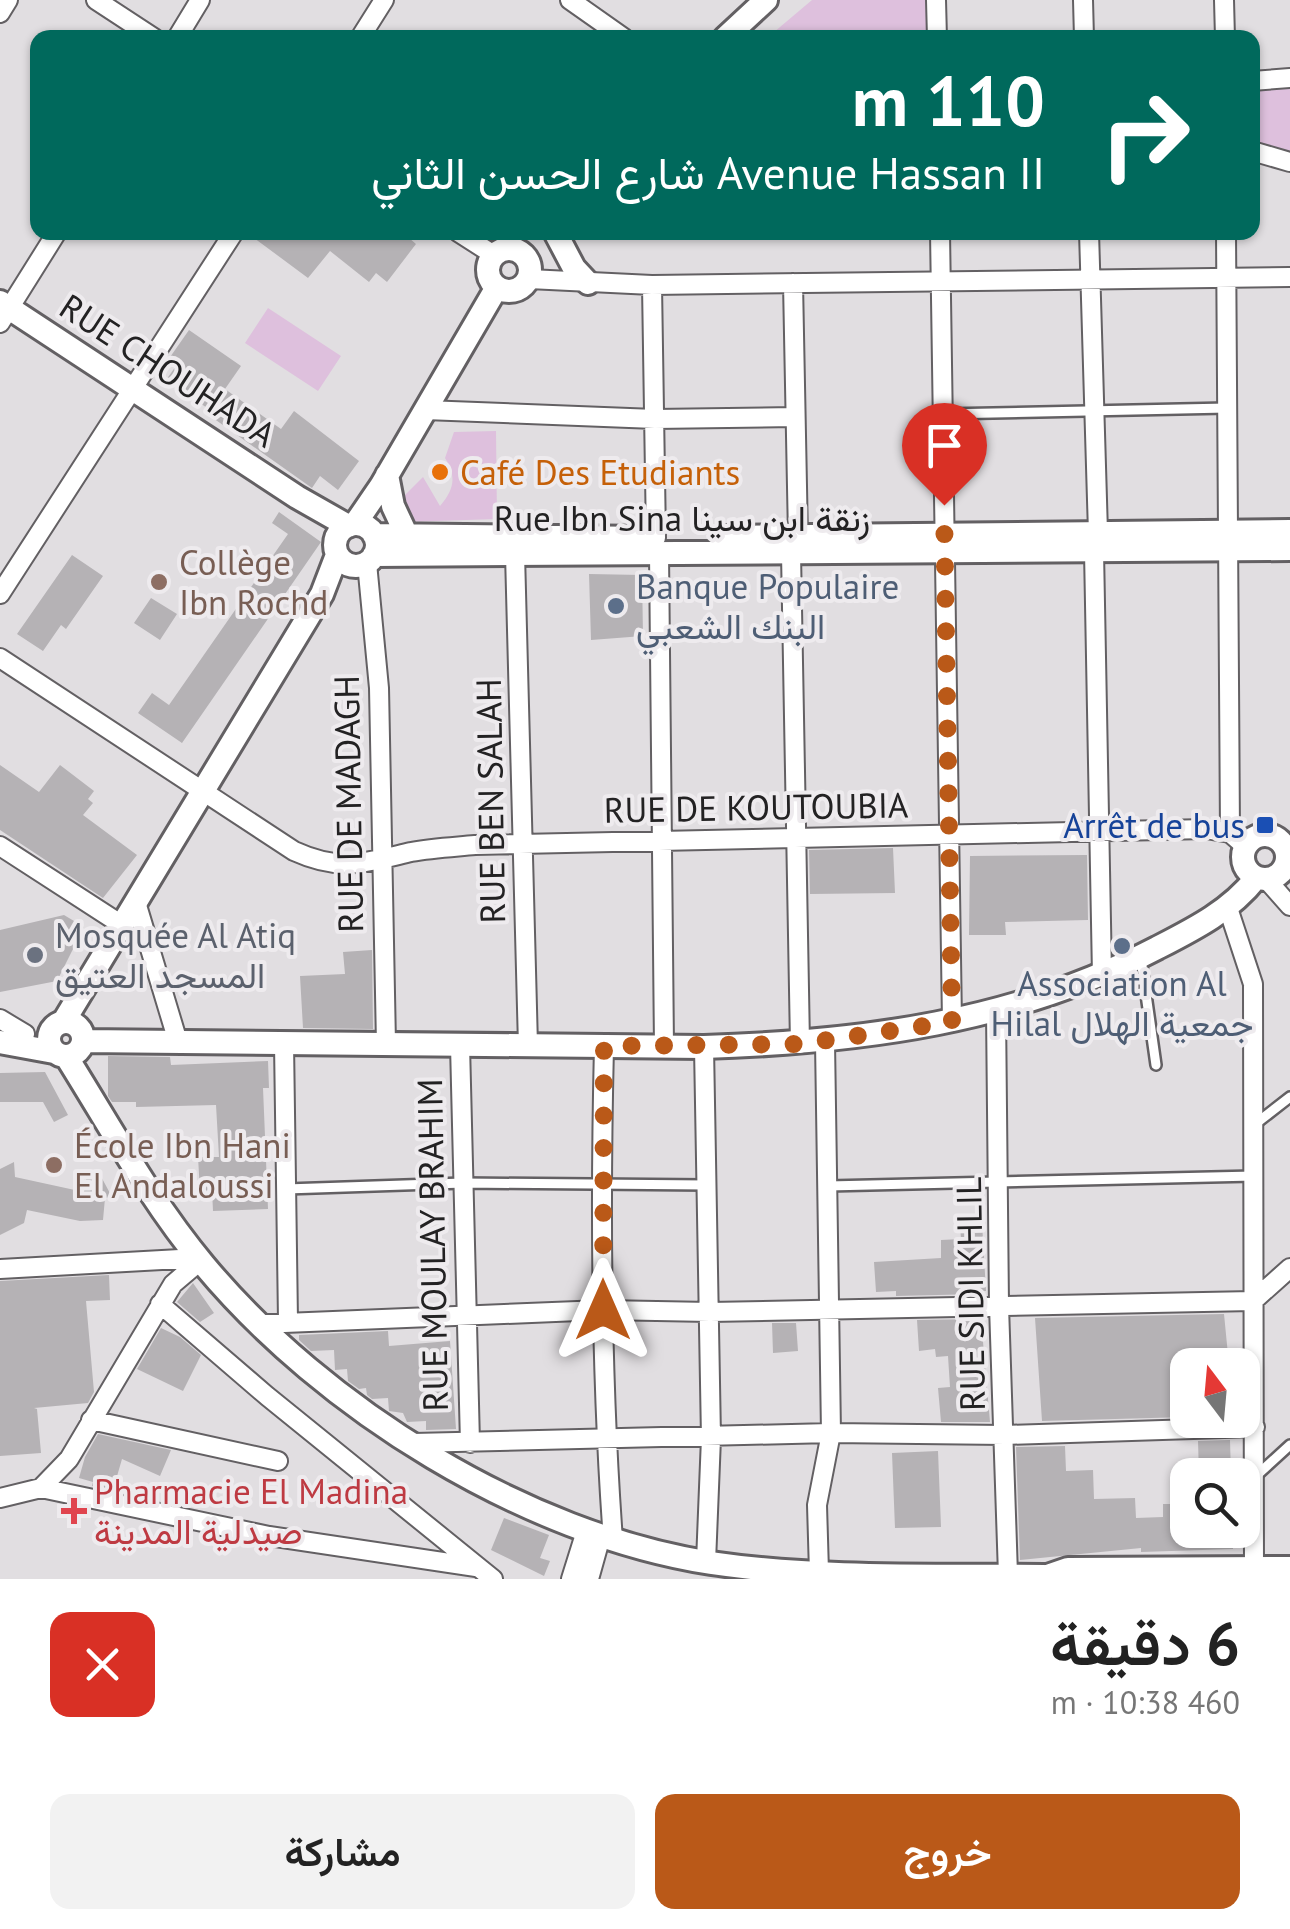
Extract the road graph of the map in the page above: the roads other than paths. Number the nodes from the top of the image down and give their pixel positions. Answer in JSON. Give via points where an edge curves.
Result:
{"nodes":[{"id":1,"x":8,"y":0,"type":"edge"},
{"id":2,"x":96,"y":0,"type":"edge"},
{"id":3,"x":200,"y":0,"type":"edge"},
{"id":4,"x":384,"y":0,"type":"edge"},
{"id":5,"x":570,"y":0,"type":"edge"},
{"id":6,"x":766,"y":0,"type":"edge"},
{"id":7,"x":936,"y":0,"type":"edge"},
{"id":8,"x":1082,"y":0,"type":"edge"},
{"id":9,"x":1224,"y":0,"type":"edge"},
{"id":10,"x":0,"y":14,"type":"edge"},
{"id":11,"x":142,"y":30,"type":"edge"},
{"id":12,"x":182,"y":30,"type":"edge"},
{"id":13,"x":365,"y":30,"type":"edge"},
{"id":14,"x":613,"y":30,"type":"edge"},
{"id":15,"x":734,"y":30,"type":"edge"},
{"id":16,"x":937,"y":30,"type":"edge"},
{"id":17,"x":1084,"y":30,"type":"edge"},
{"id":18,"x":1224,"y":30,"type":"edge"},
{"id":19,"x":1290,"y":78,"type":"edge"},
{"id":20,"x":1260,"y":80,"type":"edge"},
{"id":21,"x":1260,"y":153,"type":"edge"},
{"id":22,"x":1290,"y":162,"type":"edge"},
{"id":23,"x":51,"y":240,"type":"edge"},
{"id":24,"x":229,"y":240,"type":"edge"},
{"id":25,"x":471,"y":240,"type":"edge"},
{"id":26,"x":530,"y":240,"type":"edge"},
{"id":27,"x":559,"y":240,"type":"edge"},
{"id":28,"x":940,"y":240,"type":"edge"},
{"id":29,"x":1089,"y":240,"type":"edge"},
{"id":30,"x":1226,"y":240,"type":"edge"},
{"id":31,"x":522,"y":252,"type":"junction"},
{"id":32,"x":494,"y":255,"type":"junction"},
{"id":33,"x":1290,"y":277,"type":"edge"},
{"id":34,"x":1226,"y":278,"type":"junction"},
{"id":35,"x":528,"y":279,"type":"junction"},
{"id":36,"x":1091,"y":280,"type":"junction"},
{"id":37,"x":941,"y":281,"type":"junction"},
{"id":38,"x":793,"y":283,"type":"junction"},
{"id":39,"x":588,"y":284,"type":"junction"},
{"id":40,"x":652,"y":285,"type":"junction"},
{"id":41,"x":497,"y":287,"type":"junction"},
{"id":42,"x":3,"y":311,"type":"edge"},
{"id":43,"x":134,"y":389,"type":"junction"},
{"id":44,"x":1227,"y":408,"type":"junction"},
{"id":45,"x":424,"y":410,"type":"junction"},
{"id":46,"x":1094,"y":411,"type":"junction"},
{"id":47,"x":943,"y":414,"type":"junction"},
{"id":48,"x":795,"y":417,"type":"junction"},
{"id":49,"x":655,"y":419,"type":"junction"},
{"id":50,"x":384,"y":480,"type":"junction"},
{"id":51,"x":1290,"y":531,"type":"edge"},
{"id":52,"x":407,"y":536,"type":"junction"},
{"id":53,"x":1228,"y":541,"type":"junction"},
{"id":54,"x":1096,"y":542,"type":"junction"},
{"id":55,"x":945,"y":543,"type":"junction"},
{"id":56,"x":357,"y":544,"type":"junction"},
{"id":57,"x":794,"y":545,"type":"junction"},
{"id":58,"x":657,"y":546,"type":"junction"},
{"id":59,"x":1290,"y":549,"type":"edge"},
{"id":60,"x":515,"y":554,"type":"junction"},
{"id":61,"x":0,"y":594,"type":"edge"},
{"id":62,"x":0,"y":658,"type":"edge"},
{"id":63,"x":204,"y":790,"type":"junction"},
{"id":64,"x":1098,"y":832,"type":"junction"},
{"id":65,"x":950,"y":836,"type":"junction"},
{"id":66,"x":797,"y":840,"type":"junction"},
{"id":67,"x":1238,"y":840,"type":"junction"},
{"id":68,"x":662,"y":841,"type":"junction"},
{"id":69,"x":524,"y":844,"type":"junction"},
{"id":70,"x":0,"y":846,"type":"edge"},
{"id":71,"x":1288,"y":847,"type":"edge"},
{"id":72,"x":383,"y":860,"type":"junction"},
{"id":73,"x":1261,"y":879,"type":"junction"},
{"id":74,"x":136,"y":902,"type":"junction"},
{"id":75,"x":1290,"y":906,"type":"edge"},
{"id":76,"x":1228,"y":908,"type":"junction"},
{"id":77,"x":122,"y":926,"type":"junction"},
{"id":78,"x":1141,"y":957,"type":"junction"},
{"id":79,"x":1102,"y":975,"type":"junction"},
{"id":80,"x":996,"y":1011,"type":"junction"},
{"id":81,"x":0,"y":1019,"type":"edge"},
{"id":82,"x":952,"y":1022,"type":"junction"},
{"id":83,"x":26,"y":1034,"type":"junction"},
{"id":84,"x":0,"y":1040,"type":"edge"},
{"id":85,"x":64,"y":1040,"type":"junction"},
{"id":86,"x":178,"y":1042,"type":"junction"},
{"id":87,"x":825,"y":1042,"type":"junction"},
{"id":88,"x":284,"y":1043,"type":"junction"},
{"id":89,"x":386,"y":1044,"type":"junction"},
{"id":90,"x":800,"y":1044,"type":"junction"},
{"id":91,"x":460,"y":1045,"type":"junction"},
{"id":92,"x":528,"y":1046,"type":"junction"},
{"id":93,"x":604,"y":1046,"type":"junction"},
{"id":94,"x":664,"y":1047,"type":"junction"},
{"id":95,"x":704,"y":1047,"type":"junction"},
{"id":96,"x":1156,"y":1065,"type":"dead end"},
{"id":97,"x":1290,"y":1097,"type":"edge"},
{"id":98,"x":1254,"y":1126,"type":"junction"},
{"id":99,"x":1254,"y":1176,"type":"junction"},
{"id":100,"x":1000,"y":1181,"type":"junction"},
{"id":101,"x":463,"y":1183,"type":"junction"},
{"id":102,"x":602,"y":1185,"type":"junction"},
{"id":103,"x":707,"y":1185,"type":"junction"},
{"id":104,"x":828,"y":1186,"type":"junction"},
{"id":105,"x":286,"y":1188,"type":"junction"},
{"id":106,"x":199,"y":1259,"type":"junction"},
{"id":107,"x":1290,"y":1268,"type":"edge"},
{"id":108,"x":0,"y":1269,"type":"edge"},
{"id":109,"x":1254,"y":1302,"type":"junction"},
{"id":110,"x":160,"y":1304,"type":"junction"},
{"id":111,"x":999,"y":1306,"type":"junction"},
{"id":112,"x":828,"y":1309,"type":"junction"},
{"id":113,"x":603,"y":1310,"type":"junction"},
{"id":114,"x":710,"y":1312,"type":"junction"},
{"id":115,"x":466,"y":1314,"type":"junction"},
{"id":116,"x":288,"y":1321,"type":"junction"},
{"id":117,"x":260,"y":1324,"type":"junction"},
{"id":118,"x":1254,"y":1348,"type":"edge"},
{"id":119,"x":91,"y":1420,"type":"junction"},
{"id":120,"x":1170,"y":1430,"type":"edge"},
{"id":121,"x":831,"y":1433,"type":"junction"},
{"id":122,"x":1006,"y":1435,"type":"junction"},
{"id":123,"x":711,"y":1438,"type":"junction"},
{"id":124,"x":606,"y":1440,"type":"junction"},
{"id":125,"x":413,"y":1443,"type":"junction"},
{"id":126,"x":470,"y":1443,"type":"junction"},
{"id":127,"x":1290,"y":1446,"type":"edge"},
{"id":128,"x":278,"y":1461,"type":"dead end"},
{"id":129,"x":1260,"y":1472,"type":"edge"},
{"id":130,"x":41,"y":1488,"type":"junction"},
{"id":131,"x":0,"y":1498,"type":"edge"},
{"id":132,"x":600,"y":1535,"type":"junction"},
{"id":133,"x":1255,"y":1548,"type":"edge"},
{"id":134,"x":706,"y":1562,"type":"junction"},
{"id":135,"x":476,"y":1567,"type":"junction"},
{"id":136,"x":1290,"y":1568,"type":"edge"},
{"id":137,"x":819,"y":1572,"type":"junction"},
{"id":138,"x":1254,"y":1573,"type":"edge"},
{"id":139,"x":784,"y":1575,"type":"edge"},
{"id":140,"x":1008,"y":1575,"type":"junction"},
{"id":141,"x":1045,"y":1578,"type":"edge"},
{"id":142,"x":494,"y":1579,"type":"edge"},
{"id":143,"x":571,"y":1579,"type":"edge"},
{"id":144,"x":588,"y":1579,"type":"edge"}],
"edges":[{"from":1,"to":10,"type":"street"},
{"from":2,"to":11,"type":"street"},
{"from":3,"to":12,"type":"street"},
{"from":4,"to":13,"type":"street"},
{"from":5,"to":14,"type":"street"},
{"from":6,"to":15,"type":"street"},
{"from":7,"to":16,"type":"street"},
{"from":8,"to":17,"type":"street"},
{"from":9,"to":18,"type":"street"},
{"from":19,"to":20,"type":"street"},
{"from":21,"to":22,"type":"street"},
{"from":23,"to":42,"type":"street"},
{"from":24,"to":43,"type":"street"},
{"from":25,"to":32,"type":"street"},
{"from":26,"to":31,"type":"street"},
{"from":27,"to":39,"type":"street"},
{"from":28,"to":37,"type":"street"},
{"from":29,"to":36,"type":"street"},
{"from":30,"to":34,"type":"street"},
{"from":31,"to":32,"type":"street","via":[[507,248]]},
{"from":31,"to":35,"type":"street","via":[[530,264]]},
{"from":32,"to":41,"type":"street","via":[[488,275]]},
{"from":33,"to":34,"type":"street"},
{"from":34,"to":36,"type":"street"},
{"from":34,"to":44,"type":"street"},
{"from":35,"to":39,"type":"street"},
{"from":35,"to":41,"type":"street","via":[[518,289]]},
{"from":36,"to":37,"type":"street"},
{"from":36,"to":46,"type":"street"},
{"from":37,"to":38,"type":"street"},
{"from":37,"to":47,"type":"street"},
{"from":38,"to":40,"type":"street"},
{"from":38,"to":48,"type":"street"},
{"from":39,"to":40,"type":"street"},
{"from":40,"to":49,"type":"street"},
{"from":41,"to":45,"type":"street"},
{"from":42,"to":43,"type":"street","name":"RUE CHOUHADA"},
{"from":43,"to":56,"type":"street","name":"RUE CHOUHADA"},
{"from":43,"to":61,"type":"street"},
{"from":44,"to":46,"type":"lane"},
{"from":44,"to":53,"type":"street"},
{"from":45,"to":49,"type":"street"},
{"from":45,"to":50,"type":"street"},
{"from":46,"to":47,"type":"lane"},
{"from":46,"to":54,"type":"street"},
{"from":47,"to":55,"type":"street"},
{"from":48,"to":49,"type":"street"},
{"from":48,"to":57,"type":"street"},
{"from":49,"to":58,"type":"street"},
{"from":50,"to":52,"type":"street"},
{"from":50,"to":56,"type":"street"},
{"from":51,"to":53,"type":"street","name":"Rue Ibn Sina زنقة ابن سينا"},
{"from":52,"to":56,"type":"street","name":"Rue Ibn Sina زنقة ابن سينا"},
{"from":52,"to":58,"type":"street","name":"Rue Ibn Sina زنقة ابن سينا"},
{"from":53,"to":54,"type":"street","name":"Rue Ibn Sina زنقة ابن سينا"},
{"from":53,"to":59,"type":"street","name":"Rue Ibn Sina زنقة ابن سينا"},
{"from":53,"to":67,"type":"street"},
{"from":54,"to":55,"type":"street","name":"Rue Ibn Sina زنقة ابن سينا"},
{"from":54,"to":64,"type":"street"},
{"from":55,"to":57,"type":"street","name":"Rue Ibn Sina زنقة ابن سينا"},
{"from":55,"to":65,"type":"street"},
{"from":56,"to":60,"type":"street","name":"Rue Ibn Sina زنقة ابن سينا"},
{"from":56,"to":63,"type":"street"},
{"from":56,"to":72,"type":"street","name":"RUE DE MADAGH","via":[[379,688]]},
{"from":57,"to":58,"type":"street","name":"Rue Ibn Sina زنقة ابن سينا"},
{"from":57,"to":66,"type":"street"},
{"from":58,"to":60,"type":"street","name":"Rue Ibn Sina زنقة ابن سينا"},
{"from":58,"to":68,"type":"street"},
{"from":60,"to":69,"type":"street","name":"RUE BEN SALAH"},
{"from":62,"to":63,"type":"street","name":"RUE DE KOUTOUBIA"},
{"from":63,"to":72,"type":"street","name":"RUE DE KOUTOUBIA","via":[[315,860]]},
{"from":63,"to":74,"type":"street"},
{"from":64,"to":65,"type":"street","name":"RUE DE KOUTOUBIA"},
{"from":64,"to":67,"type":"street","name":"RUE DE KOUTOUBIA","via":[[1214,829]]},
{"from":64,"to":79,"type":"street"},
{"from":65,"to":66,"type":"street","name":"RUE DE KOUTOUBIA"},
{"from":65,"to":82,"type":"street"},
{"from":66,"to":68,"type":"street","name":"RUE DE KOUTOUBIA"},
{"from":66,"to":90,"type":"street"},
{"from":67,"to":71,"type":"street","via":[[1269,835]]},
{"from":67,"to":73,"type":"street","via":[[1243,865]]},
{"from":68,"to":69,"type":"street","name":"RUE DE KOUTOUBIA"},
{"from":68,"to":94,"type":"street"},
{"from":69,"to":72,"type":"street","name":"RUE DE KOUTOUBIA","via":[[444,847]]},
{"from":69,"to":92,"type":"street","name":"RUE BEN SALAH"},
{"from":70,"to":77,"type":"street"},
{"from":71,"to":73,"type":"street","via":[[1284,868]]},
{"from":72,"to":89,"type":"street","name":"RUE DE MADAGH"},
{"from":73,"to":75,"type":"street"},
{"from":73,"to":76,"type":"street"},
{"from":74,"to":77,"type":"street"},
{"from":74,"to":86,"type":"street"},
{"from":76,"to":78,"type":"street"},
{"from":76,"to":98,"type":"street","via":[[1254,984]]},
{"from":77,"to":85,"type":"street"},
{"from":78,"to":79,"type":"street"},
{"from":78,"to":96,"type":"lane"},
{"from":79,"to":80,"type":"street"},
{"from":80,"to":82,"type":"street"},
{"from":80,"to":100,"type":"street","name":"RUE SIDI KHLIL"},
{"from":81,"to":83,"type":"street"},
{"from":82,"to":87,"type":"street"},
{"from":83,"to":84,"type":"street"},
{"from":83,"to":85,"type":"street"},
{"from":84,"to":85,"type":"street"},
{"from":85,"to":86,"type":"street"},
{"from":85,"to":106,"type":"street"},
{"from":86,"to":88,"type":"street"},
{"from":87,"to":90,"type":"street"},
{"from":87,"to":104,"type":"street"},
{"from":88,"to":89,"type":"street"},
{"from":88,"to":105,"type":"street"},
{"from":89,"to":91,"type":"street"},
{"from":90,"to":95,"type":"street"},
{"from":91,"to":92,"type":"street"},
{"from":91,"to":101,"type":"street","name":"RUE MOULAY BRAHIM"},
{"from":92,"to":93,"type":"street"},
{"from":93,"to":94,"type":"street"},
{"from":93,"to":102,"type":"street"},
{"from":94,"to":95,"type":"street"},
{"from":95,"to":103,"type":"street"},
{"from":97,"to":98,"type":"lane"},
{"from":98,"to":99,"type":"street"},
{"from":99,"to":100,"type":"lane"},
{"from":99,"to":109,"type":"street"},
{"from":100,"to":104,"type":"lane"},
{"from":100,"to":111,"type":"street","name":"RUE SIDI KHLIL"},
{"from":101,"to":102,"type":"lane"},
{"from":101,"to":105,"type":"lane"},
{"from":101,"to":115,"type":"street","name":"RUE MOULAY BRAHIM"},
{"from":102,"to":103,"type":"lane"},
{"from":102,"to":113,"type":"street"},
{"from":103,"to":114,"type":"street"},
{"from":104,"to":112,"type":"street"},
{"from":105,"to":116,"type":"street"},
{"from":106,"to":108,"type":"street"},
{"from":106,"to":110,"type":"street"},
{"from":106,"to":117,"type":"street"},
{"from":107,"to":109,"type":"street"},
{"from":109,"to":111,"type":"street"},
{"from":109,"to":118,"type":"street"},
{"from":110,"to":119,"type":"street"},
{"from":110,"to":135,"type":"street"},
{"from":111,"to":112,"type":"street"},
{"from":111,"to":122,"type":"street","name":"RUE SIDI KHLIL"},
{"from":112,"to":114,"type":"street"},
{"from":112,"to":121,"type":"street"},
{"from":113,"to":114,"type":"street"},
{"from":113,"to":115,"type":"street"},
{"from":113,"to":124,"type":"street"},
{"from":114,"to":123,"type":"street"},
{"from":115,"to":116,"type":"street"},
{"from":115,"to":126,"type":"street","name":"RUE MOULAY BRAHIM"},
{"from":116,"to":117,"type":"street"},
{"from":117,"to":125,"type":"street","via":[[336,1390]]},
{"from":119,"to":128,"type":"street"},
{"from":119,"to":130,"type":"street","via":[[70,1458]]},
{"from":120,"to":122,"type":"street"},
{"from":121,"to":122,"type":"street"},
{"from":121,"to":123,"type":"street"},
{"from":121,"to":137,"type":"street","via":[[817,1506]]},
{"from":122,"to":140,"type":"street","name":"RUE SIDI KHLIL"},
{"from":123,"to":124,"type":"street"},
{"from":123,"to":134,"type":"street"},
{"from":124,"to":126,"type":"street"},
{"from":124,"to":132,"type":"street"},
{"from":125,"to":126,"type":"street"},
{"from":125,"to":132,"type":"street","via":[[497,1492]]},
{"from":127,"to":129,"type":"lane"},
{"from":130,"to":131,"type":"street"},
{"from":130,"to":135,"type":"street","via":[[270,1536]]},
{"from":132,"to":134,"type":"street"},
{"from":132,"to":143,"type":"street"},
{"from":132,"to":144,"type":"street"},
{"from":133,"to":138,"type":"street"},
{"from":134,"to":139,"type":"street"},
{"from":135,"to":142,"type":"street"},
{"from":136,"to":138,"type":"street"},
{"from":137,"to":139,"type":"street"},
{"from":137,"to":140,"type":"street"},
{"from":138,"to":141,"type":"street","via":[[1068,1569]]},
{"from":140,"to":141,"type":"street"}]}
